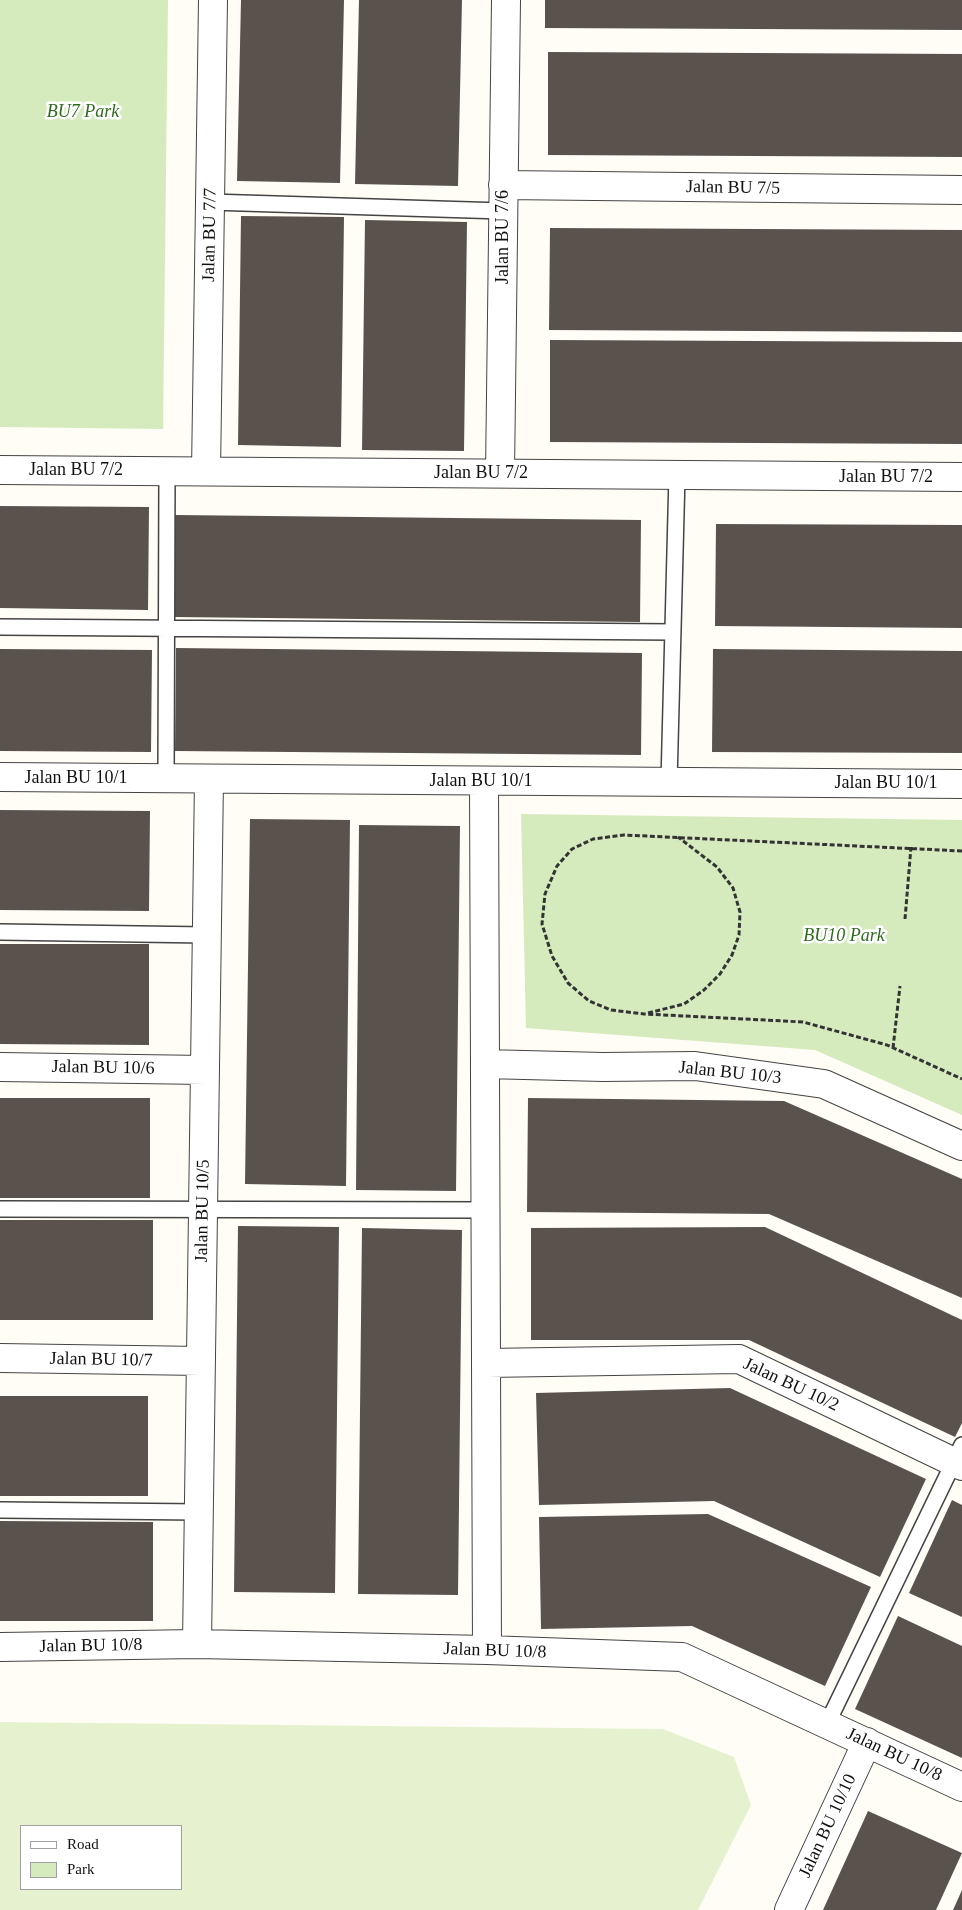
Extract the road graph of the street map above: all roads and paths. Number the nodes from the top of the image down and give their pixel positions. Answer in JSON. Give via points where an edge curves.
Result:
{"nodes":[{"id":1,"x":214,"y":0,"type":"edge"},
{"id":2,"x":506,"y":0,"type":"edge"},
{"id":3,"x":962,"y":190,"type":"edge"},
{"id":4,"x":503,"y":198,"type":"junction"},
{"id":5,"x":210,"y":202,"type":"junction"},
{"id":6,"x":0,"y":470,"type":"edge"},
{"id":7,"x":167,"y":471,"type":"junction"},
{"id":8,"x":206,"y":471,"type":"junction"},
{"id":9,"x":500,"y":474,"type":"junction"},
{"id":10,"x":677,"y":475,"type":"junction"},
{"id":11,"x":962,"y":477,"type":"edge"},
{"id":12,"x":0,"y":627,"type":"edge"},
{"id":13,"x":166,"y":628,"type":"junction"},
{"id":14,"x":673,"y":632,"type":"junction"},
{"id":15,"x":0,"y":777,"type":"edge"},
{"id":16,"x":166,"y":778,"type":"junction"},
{"id":17,"x":209,"y":779,"type":"junction"},
{"id":18,"x":484,"y":781,"type":"junction"},
{"id":19,"x":669,"y":782,"type":"junction"},
{"id":20,"x":962,"y":784,"type":"edge"},
{"id":21,"x":678,"y":837,"type":"junction"},
{"id":22,"x":911,"y":847,"type":"junction"},
{"id":23,"x":962,"y":850,"type":"edge"},
{"id":24,"x":905,"y":919,"type":"dead end"},
{"id":25,"x":0,"y":932,"type":"edge"},
{"id":26,"x":207,"y":935,"type":"junction"},
{"id":27,"x":900,"y":986,"type":"dead end"},
{"id":28,"x":644,"y":1014,"type":"junction"},
{"id":29,"x":893,"y":1048,"type":"junction"},
{"id":30,"x":485,"y":1064,"type":"junction"},
{"id":31,"x":0,"y":1067,"type":"edge"},
{"id":32,"x":205,"y":1070,"type":"junction"},
{"id":33,"x":962,"y":1079,"type":"edge"},
{"id":34,"x":962,"y":1146,"type":"edge"},
{"id":35,"x":0,"y":1209,"type":"edge"},
{"id":36,"x":203,"y":1209,"type":"junction"},
{"id":37,"x":486,"y":1210,"type":"junction"},
{"id":38,"x":0,"y":1358,"type":"edge"},
{"id":39,"x":201,"y":1362,"type":"junction"},
{"id":40,"x":486,"y":1363,"type":"junction"},
{"id":41,"x":959,"y":1457,"type":"edge"},
{"id":42,"x":0,"y":1510,"type":"edge"},
{"id":43,"x":199,"y":1512,"type":"junction"},
{"id":44,"x":197,"y":1644,"type":"junction"},
{"id":45,"x":0,"y":1647,"type":"edge"},
{"id":46,"x":487,"y":1650,"type":"junction"},
{"id":47,"x":827,"y":1724,"type":"junction"},
{"id":48,"x":867,"y":1742,"type":"junction"},
{"id":49,"x":962,"y":1787,"type":"edge"},
{"id":50,"x":789,"y":1910,"type":"edge"}],
"edges":[{"from":1,"to":5,"type":"street","name":"Jalan BU 7/7"},
{"from":2,"to":4,"type":"street","name":"Jalan BU 7/6"},
{"from":3,"to":4,"type":"street","name":"Jalan BU 7/5"},
{"from":4,"to":5,"type":"lane"},
{"from":4,"to":9,"type":"street","name":"Jalan BU 7/6"},
{"from":5,"to":8,"type":"street","name":"Jalan BU 7/7"},
{"from":6,"to":7,"type":"street","name":"Jalan BU 7/2"},
{"from":7,"to":8,"type":"street","name":"Jalan BU 7/2"},
{"from":7,"to":13,"type":"lane"},
{"from":8,"to":9,"type":"street","name":"Jalan BU 7/2"},
{"from":9,"to":10,"type":"street","name":"Jalan BU 7/2"},
{"from":10,"to":11,"type":"street","name":"Jalan BU 7/2"},
{"from":10,"to":14,"type":"lane"},
{"from":12,"to":13,"type":"lane"},
{"from":13,"to":14,"type":"lane"},
{"from":13,"to":16,"type":"lane"},
{"from":14,"to":19,"type":"lane"},
{"from":15,"to":16,"type":"street","name":"Jalan BU 10/1"},
{"from":16,"to":17,"type":"street","name":"Jalan BU 10/1"},
{"from":17,"to":18,"type":"street","name":"Jalan BU 10/1"},
{"from":17,"to":26,"type":"street","name":"Jalan BU 10/5"},
{"from":18,"to":19,"type":"street","name":"Jalan BU 10/1"},
{"from":18,"to":30,"type":"street"},
{"from":19,"to":20,"type":"street","name":"Jalan BU 10/1"},
{"from":21,"to":22,"type":"path"},
{"from":21,"to":28,"type":"path","via":[[717,867],[733,888],[740,912],[739,935],[720,974],[704,990],[684,1004]]},
{"from":21,"to":28,"type":"path","via":[[624,835],[593,839],[572,849],[558,866],[545,894],[542,924],[552,956],[568,983],[589,1001],[611,1010]]},
{"from":22,"to":23,"type":"path"},
{"from":22,"to":24,"type":"path"},
{"from":25,"to":26,"type":"lane"},
{"from":26,"to":32,"type":"street","name":"Jalan BU 10/5"},
{"from":27,"to":29,"type":"path"},
{"from":28,"to":29,"type":"path","via":[[803,1022]]},
{"from":29,"to":33,"type":"path"},
{"from":30,"to":34,"type":"street","name":"Jalan BU 10/3","via":[[695,1066],[824,1084]]},
{"from":30,"to":37,"type":"street"},
{"from":31,"to":32,"type":"street","name":"Jalan BU 10/6"},
{"from":32,"to":36,"type":"street","name":"Jalan BU 10/5"},
{"from":35,"to":36,"type":"lane"},
{"from":36,"to":37,"type":"lane"},
{"from":36,"to":39,"type":"street","name":"Jalan BU 10/5"},
{"from":37,"to":40,"type":"street"},
{"from":38,"to":39,"type":"street","name":"Jalan BU 10/7"},
{"from":39,"to":43,"type":"street","name":"Jalan BU 10/5"},
{"from":40,"to":41,"type":"street","name":"Jalan BU 10/2","via":[[739,1359]]},
{"from":40,"to":46,"type":"street"},
{"from":41,"to":47,"type":"lane"},
{"from":42,"to":43,"type":"lane"},
{"from":43,"to":44,"type":"street","name":"Jalan BU 10/5"},
{"from":44,"to":45,"type":"street","name":"Jalan BU 10/8"},
{"from":44,"to":46,"type":"street","name":"Jalan BU 10/8"},
{"from":46,"to":47,"type":"street","name":"Jalan BU 10/8","via":[[682,1657]]},
{"from":47,"to":48,"type":"street","name":"Jalan BU 10/8"},
{"from":48,"to":49,"type":"street","name":"Jalan BU 10/8"},
{"from":48,"to":50,"type":"street","name":"Jalan BU 10/10"}]}
